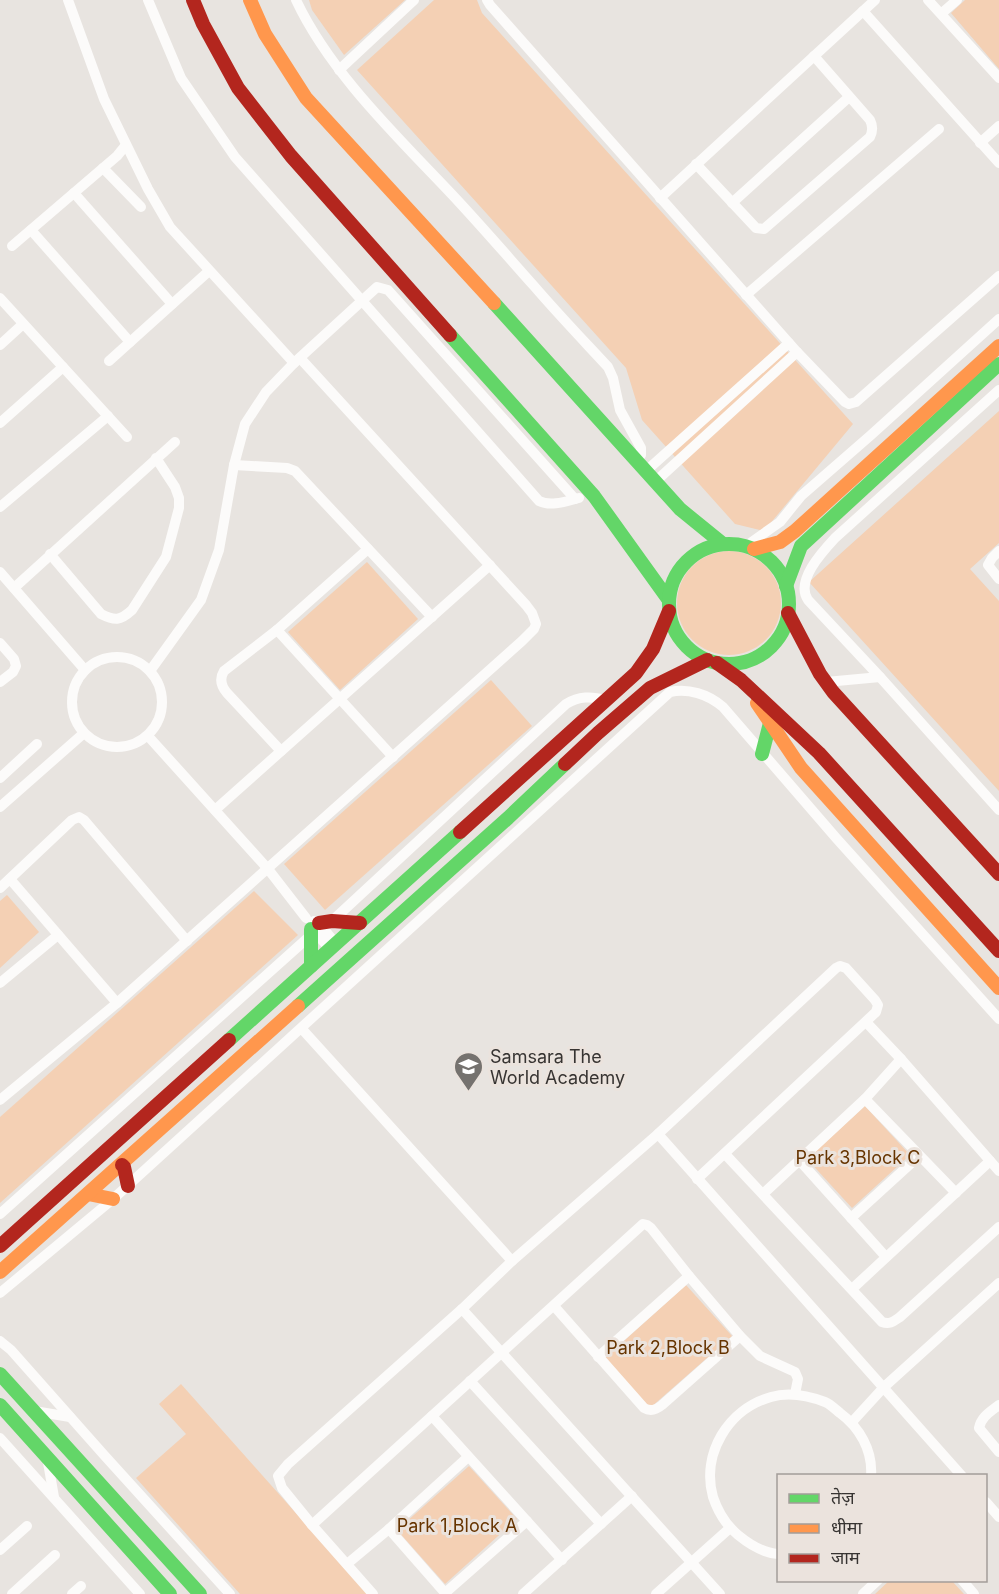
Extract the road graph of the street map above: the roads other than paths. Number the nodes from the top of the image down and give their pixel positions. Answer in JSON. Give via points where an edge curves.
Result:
{"nodes":[{"id":1,"x":68,"y":0,"type":"edge"},
{"id":2,"x":148,"y":0,"type":"edge"},
{"id":3,"x":193,"y":0,"type":"edge"},
{"id":4,"x":250,"y":0,"type":"edge"},
{"id":5,"x":296,"y":0,"type":"edge"},
{"id":6,"x":414,"y":0,"type":"edge"},
{"id":7,"x":487,"y":0,"type":"edge"},
{"id":8,"x":875,"y":0,"type":"edge"},
{"id":9,"x":928,"y":0,"type":"edge"},
{"id":10,"x":957,"y":0,"type":"edge"},
{"id":11,"x":863,"y":11,"type":"junction"},
{"id":12,"x":942,"y":13,"type":"junction"},
{"id":13,"x":814,"y":56,"type":"junction"},
{"id":14,"x":339,"y":70,"type":"junction"},
{"id":15,"x":999,"y":78,"type":"edge"},
{"id":16,"x":849,"y":97,"type":"junction"},
{"id":17,"x":999,"y":126,"type":"edge"},
{"id":18,"x":939,"y":129,"type":"dead end"},
{"id":19,"x":980,"y":143,"type":"junction"},
{"id":20,"x":126,"y":145,"type":"junction"},
{"id":21,"x":696,"y":164,"type":"junction"},
{"id":22,"x":999,"y":164,"type":"edge"},
{"id":23,"x":103,"y":168,"type":"junction"},
{"id":24,"x":74,"y":193,"type":"junction"},
{"id":25,"x":660,"y":198,"type":"junction"},
{"id":26,"x":732,"y":203,"type":"junction"},
{"id":27,"x":141,"y":207,"type":"dead end"},
{"id":28,"x":31,"y":230,"type":"junction"},
{"id":29,"x":12,"y":246,"type":"dead end"},
{"id":30,"x":209,"y":271,"type":"junction"},
{"id":31,"x":999,"y":276,"type":"edge"},
{"id":32,"x":746,"y":294,"type":"junction"},
{"id":33,"x":0,"y":298,"type":"edge"},
{"id":34,"x":361,"y":301,"type":"junction"},
{"id":35,"x":172,"y":304,"type":"junction"},
{"id":36,"x":999,"y":319,"type":"edge"},
{"id":37,"x":24,"y":324,"type":"junction"},
{"id":38,"x":130,"y":342,"type":"junction"},
{"id":39,"x":789,"y":343,"type":"junction"},
{"id":40,"x":0,"y":345,"type":"edge"},
{"id":41,"x":999,"y":346,"type":"edge"},
{"id":42,"x":797,"y":352,"type":"junction"},
{"id":43,"x":297,"y":360,"type":"junction"},
{"id":44,"x":109,"y":361,"type":"dead end"},
{"id":45,"x":999,"y":364,"type":"edge"},
{"id":46,"x":63,"y":367,"type":"junction"},
{"id":47,"x":999,"y":390,"type":"edge"},
{"id":48,"x":108,"y":416,"type":"junction"},
{"id":49,"x":0,"y":423,"type":"edge"},
{"id":50,"x":127,"y":437,"type":"dead end"},
{"id":51,"x":175,"y":442,"type":"dead end"},
{"id":52,"x":156,"y":458,"type":"junction"},
{"id":53,"x":234,"y":465,"type":"junction"},
{"id":54,"x":642,"y":465,"type":"junction"},
{"id":55,"x":656,"y":482,"type":"junction"},
{"id":56,"x":594,"y":496,"type":"junction"},
{"id":57,"x":575,"y":499,"type":"junction"},
{"id":58,"x":0,"y":507,"type":"edge"},
{"id":59,"x":723,"y":544,"type":"junction"},
{"id":60,"x":750,"y":548,"type":"junction"},
{"id":61,"x":368,"y":549,"type":"junction"},
{"id":62,"x":999,"y":551,"type":"edge"},
{"id":63,"x":50,"y":554,"type":"junction"},
{"id":64,"x":490,"y":565,"type":"junction"},
{"id":65,"x":0,"y":572,"type":"edge"},
{"id":66,"x":999,"y":579,"type":"edge"},
{"id":67,"x":786,"y":586,"type":"junction"},
{"id":68,"x":14,"y":588,"type":"junction"},
{"id":69,"x":668,"y":605,"type":"junction"},
{"id":70,"x":789,"y":613,"type":"junction"},
{"id":71,"x":432,"y":617,"type":"junction"},
{"id":72,"x":277,"y":630,"type":"junction"},
{"id":73,"x":0,"y":643,"type":"edge"},
{"id":74,"x":712,"y":661,"type":"junction"},
{"id":75,"x":85,"y":670,"type":"junction"},
{"id":76,"x":150,"y":671,"type":"junction"},
{"id":77,"x":880,"y":677,"type":"junction"},
{"id":78,"x":741,"y":680,"type":"junction"},
{"id":79,"x":0,"y":682,"type":"edge"},
{"id":80,"x":825,"y":682,"type":"junction"},
{"id":81,"x":340,"y":699,"type":"junction"},
{"id":82,"x":606,"y":700,"type":"junction"},
{"id":83,"x":610,"y":722,"type":"junction"},
{"id":84,"x":770,"y":723,"type":"junction"},
{"id":85,"x":84,"y":733,"type":"junction"},
{"id":86,"x":148,"y":736,"type":"junction"},
{"id":87,"x":37,"y":744,"type":"dead end"},
{"id":88,"x":612,"y":744,"type":"junction"},
{"id":89,"x":281,"y":752,"type":"junction"},
{"id":90,"x":762,"y":754,"type":"junction"},
{"id":91,"x":393,"y":758,"type":"junction"},
{"id":92,"x":0,"y":778,"type":"edge"},
{"id":93,"x":0,"y":807,"type":"edge"},
{"id":94,"x":215,"y":810,"type":"junction"},
{"id":95,"x":999,"y":810,"type":"edge"},
{"id":96,"x":268,"y":869,"type":"junction"},
{"id":97,"x":999,"y":874,"type":"edge"},
{"id":98,"x":10,"y":879,"type":"junction"},
{"id":99,"x":0,"y":888,"type":"edge"},
{"id":100,"x":360,"y":923,"type":"junction"},
{"id":101,"x":316,"y":925,"type":"junction"},
{"id":102,"x":58,"y":934,"type":"junction"},
{"id":103,"x":187,"y":941,"type":"junction"},
{"id":104,"x":333,"y":947,"type":"junction"},
{"id":105,"x":999,"y":951,"type":"edge"},
{"id":106,"x":311,"y":966,"type":"junction"},
{"id":107,"x":0,"y":982,"type":"edge"},
{"id":108,"x":999,"y":988,"type":"edge"},
{"id":109,"x":117,"y":1003,"type":"junction"},
{"id":110,"x":999,"y":1019,"type":"edge"},
{"id":111,"x":867,"y":1022,"type":"junction"},
{"id":112,"x":302,"y":1029,"type":"junction"},
{"id":113,"x":902,"y":1059,"type":"junction"},
{"id":114,"x":865,"y":1099,"type":"junction"},
{"id":115,"x":0,"y":1100,"type":"edge"},
{"id":116,"x":658,"y":1134,"type":"junction"},
{"id":117,"x":725,"y":1154,"type":"junction"},
{"id":118,"x":919,"y":1156,"type":"junction"},
{"id":119,"x":799,"y":1160,"type":"junction"},
{"id":120,"x":990,"y":1161,"type":"junction"},
{"id":121,"x":122,"y":1165,"type":"junction"},
{"id":122,"x":999,"y":1171,"type":"edge"},
{"id":123,"x":697,"y":1179,"type":"junction"},
{"id":124,"x":128,"y":1186,"type":"junction"},
{"id":125,"x":956,"y":1192,"type":"junction"},
{"id":126,"x":88,"y":1194,"type":"junction"},
{"id":127,"x":763,"y":1194,"type":"junction"},
{"id":128,"x":113,"y":1199,"type":"junction"},
{"id":129,"x":0,"y":1214,"type":"edge"},
{"id":130,"x":850,"y":1218,"type":"junction"},
{"id":131,"x":999,"y":1227,"type":"edge"},
{"id":132,"x":0,"y":1246,"type":"edge"},
{"id":133,"x":886,"y":1257,"type":"junction"},
{"id":134,"x":512,"y":1261,"type":"junction"},
{"id":135,"x":0,"y":1272,"type":"edge"},
{"id":136,"x":689,"y":1276,"type":"junction"},
{"id":137,"x":999,"y":1283,"type":"edge"},
{"id":138,"x":852,"y":1289,"type":"junction"},
{"id":139,"x":0,"y":1293,"type":"edge"},
{"id":140,"x":554,"y":1306,"type":"junction"},
{"id":141,"x":462,"y":1309,"type":"junction"},
{"id":142,"x":740,"y":1336,"type":"junction"},
{"id":143,"x":0,"y":1341,"type":"edge"},
{"id":144,"x":501,"y":1353,"type":"junction"},
{"id":145,"x":598,"y":1357,"type":"junction"},
{"id":146,"x":0,"y":1374,"type":"edge"},
{"id":147,"x":470,"y":1381,"type":"junction"},
{"id":148,"x":884,"y":1387,"type":"junction"},
{"id":149,"x":795,"y":1394,"type":"junction"},
{"id":150,"x":0,"y":1405,"type":"edge"},
{"id":151,"x":999,"y":1405,"type":"edge"},
{"id":152,"x":33,"y":1411,"type":"junction"},
{"id":153,"x":432,"y":1416,"type":"junction"},
{"id":154,"x":70,"y":1417,"type":"junction"},
{"id":155,"x":852,"y":1422,"type":"junction"},
{"id":156,"x":0,"y":1438,"type":"edge"},
{"id":157,"x":999,"y":1452,"type":"edge"},
{"id":158,"x":47,"y":1457,"type":"junction"},
{"id":159,"x":468,"y":1457,"type":"junction"},
{"id":160,"x":871,"y":1474,"type":"edge"},
{"id":161,"x":960,"y":1474,"type":"edge"},
{"id":162,"x":632,"y":1496,"type":"junction"},
{"id":163,"x":54,"y":1498,"type":"junction"},
{"id":164,"x":987,"y":1503,"type":"edge"},
{"id":165,"x":999,"y":1517,"type":"edge"},
{"id":166,"x":527,"y":1521,"type":"junction"},
{"id":167,"x":601,"y":1524,"type":"junction"},
{"id":168,"x":312,"y":1525,"type":"junction"},
{"id":169,"x":27,"y":1526,"type":"dead end"},
{"id":170,"x":730,"y":1528,"type":"junction"},
{"id":171,"x":389,"y":1529,"type":"junction"},
{"id":172,"x":0,"y":1551,"type":"edge"},
{"id":173,"x":777,"y":1554,"type":"edge"},
{"id":174,"x":55,"y":1555,"type":"dead end"},
{"id":175,"x":562,"y":1560,"type":"junction"},
{"id":176,"x":692,"y":1562,"type":"junction"},
{"id":177,"x":347,"y":1564,"type":"junction"},
{"id":178,"x":877,"y":1582,"type":"edge"},
{"id":179,"x":963,"y":1582,"type":"edge"},
{"id":180,"x":81,"y":1586,"type":"dead end"},
{"id":181,"x":445,"y":1593,"type":"edge"},
{"id":182,"x":12,"y":1594,"type":"edge"},
{"id":183,"x":72,"y":1594,"type":"edge"},
{"id":184,"x":140,"y":1594,"type":"edge"},
{"id":185,"x":170,"y":1594,"type":"edge"},
{"id":186,"x":200,"y":1594,"type":"edge"},
{"id":187,"x":230,"y":1594,"type":"edge"},
{"id":188,"x":374,"y":1594,"type":"edge"},
{"id":189,"x":523,"y":1594,"type":"edge"},
{"id":190,"x":656,"y":1594,"type":"edge"},
{"id":191,"x":720,"y":1594,"type":"edge"},
{"id":192,"x":863,"y":1594,"type":"edge"},
{"id":193,"x":974,"y":1594,"type":"edge"}],
"edges":[{"from":1,"to":20,"type":"street","via":[[104,99]]},
{"from":2,"to":34,"type":"street","via":[[182,78],[235,157]]},
{"from":3,"to":56,"type":"street","via":[[238,88],[291,156]]},
{"from":4,"to":54,"type":"street","via":[[306,98]]},
{"from":5,"to":14,"type":"street"},
{"from":6,"to":14,"type":"street"},
{"from":7,"to":25,"type":"street"},
{"from":8,"to":11,"type":"street"},
{"from":9,"to":12,"type":"street"},
{"from":10,"to":12,"type":"street"},
{"from":11,"to":13,"type":"street"},
{"from":11,"to":19,"type":"street"},
{"from":12,"to":15,"type":"street"},
{"from":13,"to":16,"type":"street"},
{"from":13,"to":21,"type":"street"},
{"from":14,"to":54,"type":"street","via":[[608,367],[620,410],[641,448]]},
{"from":16,"to":26,"type":"street"},
{"from":16,"to":26,"type":"street","via":[[870,120],[872,129],[870,137],[853,153],[764,229],[756,228]]},
{"from":17,"to":19,"type":"street"},
{"from":18,"to":32,"type":"street"},
{"from":19,"to":22,"type":"street"},
{"from":20,"to":23,"type":"street"},
{"from":20,"to":30,"type":"street","via":[[170,227]]},
{"from":21,"to":25,"type":"street"},
{"from":21,"to":26,"type":"street"},
{"from":23,"to":24,"type":"street"},
{"from":23,"to":27,"type":"street"},
{"from":24,"to":28,"type":"street"},
{"from":24,"to":35,"type":"street"},
{"from":25,"to":32,"type":"street"},
{"from":28,"to":29,"type":"street"},
{"from":28,"to":38,"type":"street"},
{"from":30,"to":35,"type":"street"},
{"from":30,"to":43,"type":"street"},
{"from":31,"to":42,"type":"street","via":[[853,403],[845,402]]},
{"from":32,"to":39,"type":"street"},
{"from":33,"to":37,"type":"street"},
{"from":34,"to":43,"type":"street"},
{"from":34,"to":57,"type":"street","via":[[539,501],[551,504]]},
{"from":34,"to":57,"type":"street","via":[[377,287],[388,290]]},
{"from":35,"to":38,"type":"street"},
{"from":36,"to":60,"type":"street","via":[[801,496],[780,522]]},
{"from":37,"to":40,"type":"street"},
{"from":37,"to":46,"type":"street"},
{"from":38,"to":44,"type":"street"},
{"from":39,"to":42,"type":"street"},
{"from":39,"to":54,"type":"street"},
{"from":41,"to":60,"type":"street","via":[[795,531],[780,542]]},
{"from":42,"to":55,"type":"street"},
{"from":43,"to":53,"type":"street","via":[[267,392],[245,424]]},
{"from":43,"to":64,"type":"street"},
{"from":45,"to":67,"type":"street","via":[[801,546]]},
{"from":46,"to":48,"type":"street"},
{"from":46,"to":49,"type":"street"},
{"from":47,"to":77,"type":"street","via":[[835,538],[817,559],[805,582],[808,600]]},
{"from":48,"to":50,"type":"street"},
{"from":48,"to":58,"type":"street"},
{"from":51,"to":52,"type":"street"},
{"from":52,"to":63,"type":"street"},
{"from":52,"to":63,"type":"street","via":[[175,487],[179,508],[166,557],[132,610],[112,620],[101,614]]},
{"from":53,"to":61,"type":"street","via":[[292,469]]},
{"from":53,"to":76,"type":"street","via":[[219,550],[201,600]]},
{"from":54,"to":55,"type":"street"},
{"from":55,"to":59,"type":"street","via":[[680,509]]},
{"from":56,"to":57,"type":"street"},
{"from":56,"to":69,"type":"street"},
{"from":59,"to":60,"type":"street"},
{"from":59,"to":69,"type":"street","via":[[694,554],[678,570]]},
{"from":60,"to":67,"type":"street","via":[[772,561]]},
{"from":61,"to":71,"type":"street"},
{"from":61,"to":72,"type":"street"},
{"from":62,"to":66,"type":"street","via":[[988,565]]},
{"from":63,"to":68,"type":"street"},
{"from":64,"to":71,"type":"street"},
{"from":64,"to":91,"type":"street","via":[[532,614],[534,629]]},
{"from":65,"to":68,"type":"street"},
{"from":67,"to":70,"type":"street"},
{"from":68,"to":75,"type":"street"},
{"from":69,"to":74,"type":"street","via":[[680,640]]},
{"from":69,"to":82,"type":"street","via":[[653,649],[636,673]]},
{"from":70,"to":74,"type":"street","via":[[775,642],[763,653],[738,663]]},
{"from":70,"to":80,"type":"street"},
{"from":71,"to":81,"type":"street"},
{"from":72,"to":81,"type":"street"},
{"from":72,"to":89,"type":"street","via":[[224,671],[221,682]]},
{"from":73,"to":79,"type":"street","via":[[16,666]]},
{"from":74,"to":78,"type":"street"},
{"from":74,"to":83,"type":"street","via":[[650,688]]},
{"from":75,"to":76,"type":"street","via":[[111,657],[139,662]]},
{"from":75,"to":85,"type":"street","via":[[72,694],[76,722]]},
{"from":76,"to":86,"type":"street","via":[[163,697],[157,725]]},
{"from":77,"to":80,"type":"street"},
{"from":77,"to":95,"type":"street"},
{"from":78,"to":84,"type":"street"},
{"from":78,"to":105,"type":"street","via":[[819,753]]},
{"from":80,"to":97,"type":"street"},
{"from":81,"to":89,"type":"street"},
{"from":81,"to":91,"type":"street"},
{"from":82,"to":100,"type":"street"},
{"from":82,"to":101,"type":"street","via":[[579,697],[566,704]]},
{"from":83,"to":88,"type":"street"},
{"from":83,"to":121,"type":"street","via":[[500,826]]},
{"from":84,"to":90,"type":"street"},
{"from":84,"to":108,"type":"street","via":[[801,768]]},
{"from":85,"to":86,"type":"street","via":[[95,742],[122,748]]},
{"from":85,"to":93,"type":"street"},
{"from":86,"to":94,"type":"street"},
{"from":87,"to":92,"type":"street"},
{"from":88,"to":90,"type":"street","via":[[664,696],[684,690],[719,703]]},
{"from":88,"to":112,"type":"street"},
{"from":89,"to":94,"type":"street"},
{"from":90,"to":110,"type":"street"},
{"from":91,"to":96,"type":"street"},
{"from":94,"to":96,"type":"street"},
{"from":96,"to":101,"type":"street"},
{"from":96,"to":103,"type":"street"},
{"from":98,"to":99,"type":"street"},
{"from":98,"to":102,"type":"street"},
{"from":98,"to":103,"type":"street","via":[[79,817]]},
{"from":100,"to":101,"type":"street"},
{"from":100,"to":104,"type":"street"},
{"from":101,"to":104,"type":"street"},
{"from":101,"to":106,"type":"street"},
{"from":101,"to":129,"type":"street"},
{"from":102,"to":107,"type":"street"},
{"from":102,"to":109,"type":"street"},
{"from":103,"to":109,"type":"street"},
{"from":104,"to":106,"type":"street"},
{"from":106,"to":132,"type":"street"},
{"from":109,"to":115,"type":"street"},
{"from":111,"to":113,"type":"street"},
{"from":111,"to":116,"type":"street","via":[[878,1005],[846,968],[836,968]]},
{"from":111,"to":117,"type":"street"},
{"from":112,"to":124,"type":"street"},
{"from":112,"to":134,"type":"street"},
{"from":113,"to":114,"type":"street"},
{"from":113,"to":120,"type":"street"},
{"from":114,"to":118,"type":"street"},
{"from":114,"to":119,"type":"street"},
{"from":116,"to":123,"type":"street"},
{"from":116,"to":134,"type":"street"},
{"from":117,"to":123,"type":"street"},
{"from":117,"to":127,"type":"street"},
{"from":118,"to":125,"type":"street"},
{"from":118,"to":130,"type":"street"},
{"from":119,"to":127,"type":"street"},
{"from":119,"to":130,"type":"street"},
{"from":120,"to":122,"type":"street"},
{"from":120,"to":125,"type":"street"},
{"from":121,"to":124,"type":"street"},
{"from":121,"to":126,"type":"street"},
{"from":123,"to":148,"type":"street"},
{"from":124,"to":128,"type":"street"},
{"from":125,"to":133,"type":"street"},
{"from":126,"to":128,"type":"street"},
{"from":126,"to":135,"type":"street"},
{"from":127,"to":138,"type":"street"},
{"from":128,"to":139,"type":"street"},
{"from":130,"to":133,"type":"street"},
{"from":131,"to":138,"type":"street","via":[[890,1323],[882,1322]]},
{"from":133,"to":138,"type":"street"},
{"from":134,"to":141,"type":"street"},
{"from":136,"to":140,"type":"street","via":[[651,1228],[643,1224]]},
{"from":136,"to":142,"type":"street"},
{"from":136,"to":145,"type":"street"},
{"from":137,"to":148,"type":"street"},
{"from":140,"to":144,"type":"street"},
{"from":140,"to":145,"type":"street"},
{"from":141,"to":144,"type":"street"},
{"from":141,"to":168,"type":"street","via":[[278,1476],[282,1488]]},
{"from":142,"to":145,"type":"street","via":[[652,1410],[644,1408]]},
{"from":142,"to":149,"type":"street","via":[[760,1356],[795,1372]]},
{"from":143,"to":154,"type":"street"},
{"from":144,"to":147,"type":"street"},
{"from":144,"to":162,"type":"street"},
{"from":146,"to":152,"type":"street"},
{"from":147,"to":153,"type":"street"},
{"from":147,"to":167,"type":"street"},
{"from":148,"to":155,"type":"street"},
{"from":148,"to":161,"type":"street"},
{"from":149,"to":155,"type":"street","via":[[826,1402]]},
{"from":149,"to":170,"type":"street","via":[[772,1396],[750,1405],[731,1420],[718,1440],[711,1462],[710,1486],[717,1509]]},
{"from":150,"to":158,"type":"street"},
{"from":151,"to":157,"type":"street","via":[[980,1421],[980,1428]]},
{"from":152,"to":154,"type":"street"},
{"from":152,"to":186,"type":"street"},
{"from":153,"to":159,"type":"street"},
{"from":153,"to":168,"type":"street"},
{"from":154,"to":187,"type":"street"},
{"from":155,"to":160,"type":"street","via":[[865,1443]]},
{"from":156,"to":163,"type":"street"},
{"from":158,"to":163,"type":"street"},
{"from":158,"to":185,"type":"street"},
{"from":159,"to":166,"type":"street"},
{"from":159,"to":171,"type":"street"},
{"from":162,"to":167,"type":"street"},
{"from":162,"to":176,"type":"street"},
{"from":163,"to":184,"type":"street"},
{"from":164,"to":165,"type":"street"},
{"from":166,"to":175,"type":"street"},
{"from":166,"to":181,"type":"street"},
{"from":167,"to":175,"type":"street"},
{"from":168,"to":177,"type":"street"},
{"from":169,"to":172,"type":"street"},
{"from":170,"to":173,"type":"street","via":[[749,1545]]},
{"from":170,"to":176,"type":"street"},
{"from":171,"to":177,"type":"street"},
{"from":171,"to":181,"type":"street"},
{"from":174,"to":182,"type":"street"},
{"from":175,"to":189,"type":"street"},
{"from":176,"to":190,"type":"street"},
{"from":176,"to":191,"type":"street"},
{"from":177,"to":188,"type":"street"},
{"from":178,"to":192,"type":"street"},
{"from":179,"to":193,"type":"street"},
{"from":180,"to":183,"type":"street"}]}
